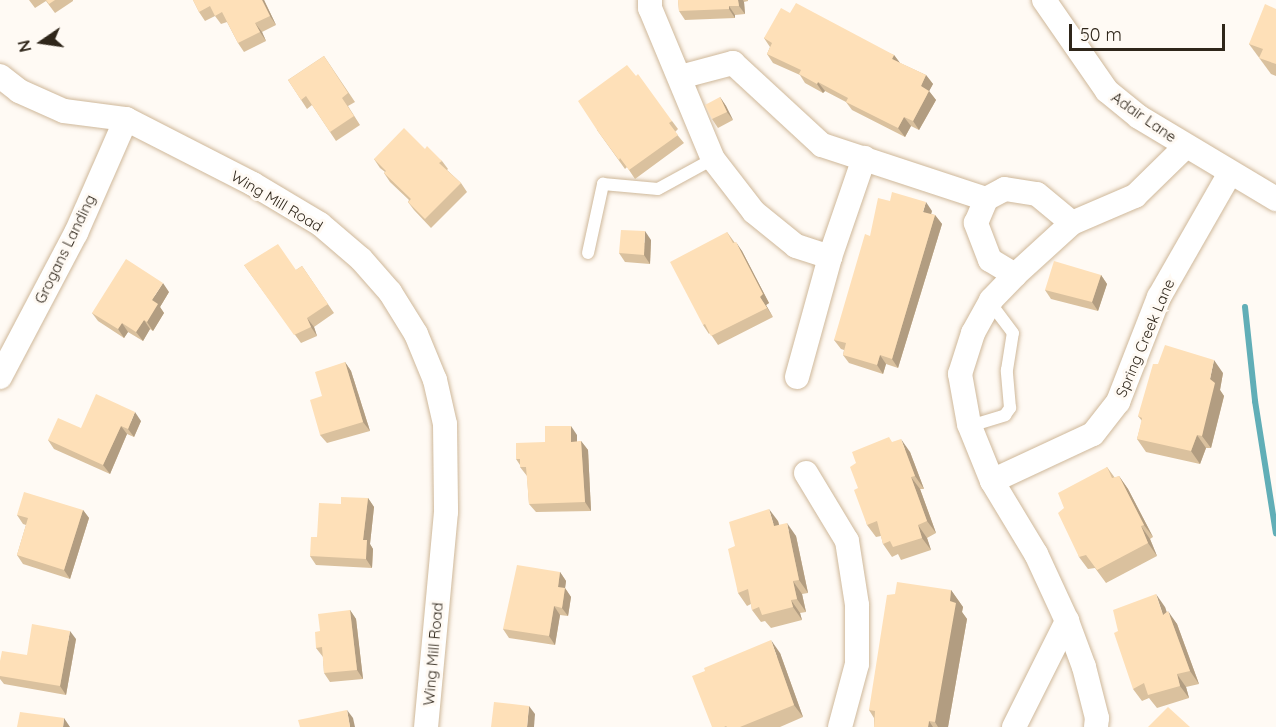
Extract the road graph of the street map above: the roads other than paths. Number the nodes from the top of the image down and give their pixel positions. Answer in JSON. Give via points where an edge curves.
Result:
{"nodes":[{"id":1,"x":650,"y":0,"type":"edge"},
{"id":2,"x":1044,"y":0,"type":"edge"},
{"id":3,"x":0,"y":76,"type":"edge"},
{"id":4,"x":680,"y":77,"type":"junction"},
{"id":5,"x":126,"y":120,"type":"junction"},
{"id":6,"x":1186,"y":146,"type":"junction"},
{"id":7,"x":864,"y":158,"type":"junction"},
{"id":8,"x":713,"y":159,"type":"junction"},
{"id":9,"x":1230,"y":173,"type":"junction"},
{"id":10,"x":986,"y":199,"type":"junction"},
{"id":11,"x":1276,"y":199,"type":"edge"},
{"id":12,"x":1072,"y":223,"type":"junction"},
{"id":13,"x":588,"y":253,"type":"dead end"},
{"id":14,"x":830,"y":257,"type":"junction"},
{"id":15,"x":1015,"y":275,"type":"junction"},
{"id":16,"x":990,"y":303,"type":"junction"},
{"id":17,"x":798,"y":376,"type":"dead end"},
{"id":18,"x":0,"y":377,"type":"edge"},
{"id":19,"x":970,"y":426,"type":"junction"},
{"id":20,"x":806,"y":473,"type":"dead end"},
{"id":21,"x":992,"y":482,"type":"junction"},
{"id":22,"x":1067,"y":621,"type":"junction"},
{"id":23,"x":426,"y":727,"type":"edge"},
{"id":24,"x":840,"y":727,"type":"edge"},
{"id":25,"x":1014,"y":727,"type":"edge"},
{"id":26,"x":1096,"y":727,"type":"edge"}],
"edges":[{"from":1,"to":4,"type":"street"},
{"from":2,"to":6,"type":"street","name":"Adair Lane","via":[[1107,91],[1139,117]]},
{"from":3,"to":5,"type":"street","name":"Wing Mill Road","via":[[19,91],[64,111]]},
{"from":4,"to":7,"type":"street","via":[[732,63],[822,145]]},
{"from":4,"to":8,"type":"street"},
{"from":5,"to":18,"type":"street","name":"Grogans Landing","via":[[76,233]]},
{"from":5,"to":23,"type":"street","name":"Wing Mill Road","via":[[253,184],[320,225],[361,259],[390,292],[416,334],[445,424],[447,473]]},
{"from":6,"to":9,"type":"street","name":"Adair Lane"},
{"from":6,"to":12,"type":"street","via":[[1135,196]]},
{"from":7,"to":10,"type":"street"},
{"from":7,"to":14,"type":"street"},
{"from":8,"to":13,"type":"lane","via":[[658,189],[603,184]]},
{"from":8,"to":14,"type":"street","via":[[754,212],[796,246]]},
{"from":9,"to":11,"type":"street","name":"Adair Lane"},
{"from":9,"to":21,"type":"street","name":"Spring Creek Lane","via":[[1159,297],[1118,402],[1093,434]]},
{"from":10,"to":12,"type":"street","via":[[1005,189],[1037,194]]},
{"from":10,"to":15,"type":"street","via":[[976,222],[990,260]]},
{"from":12,"to":15,"type":"street"},
{"from":14,"to":17,"type":"street"},
{"from":15,"to":16,"type":"street"},
{"from":16,"to":19,"type":"street","via":[[973,333],[960,374]]},
{"from":16,"to":19,"type":"lane","via":[[1013,333],[1007,370],[1010,408],[1005,415]]},
{"from":19,"to":21,"type":"street"},
{"from":20,"to":24,"type":"street","via":[[847,541],[857,605],[857,664]]},
{"from":21,"to":22,"type":"street","via":[[1036,554]]},
{"from":22,"to":25,"type":"street"},
{"from":22,"to":26,"type":"street","via":[[1084,667]]}]}
